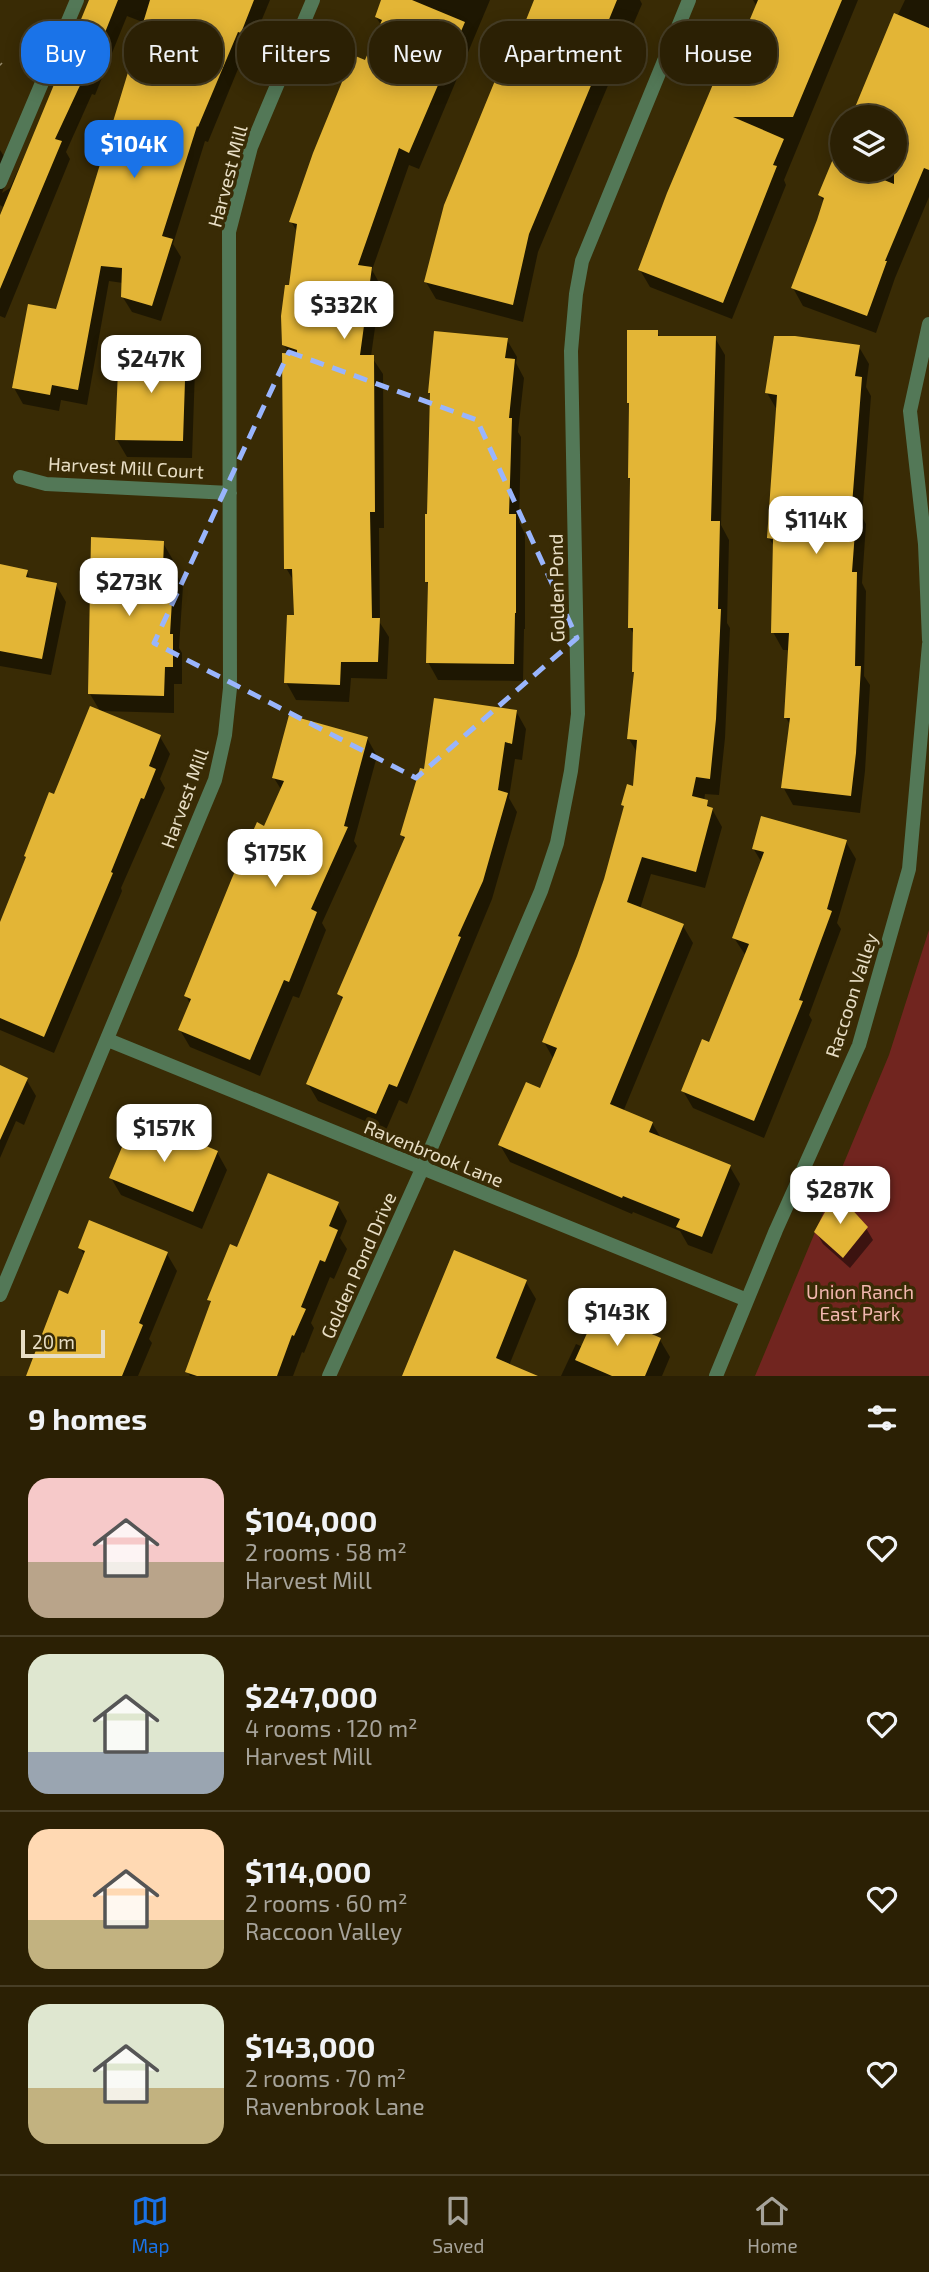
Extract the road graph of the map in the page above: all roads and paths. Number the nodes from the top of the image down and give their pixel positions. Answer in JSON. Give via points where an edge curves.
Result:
{"nodes":[{"id":1,"x":77,"y":0,"type":"edge"},
{"id":2,"x":313,"y":0,"type":"edge"},
{"id":3,"x":689,"y":0,"type":"edge"},
{"id":4,"x":0,"y":181,"type":"edge"},
{"id":5,"x":929,"y":324,"type":"edge"},
{"id":6,"x":20,"y":477,"type":"dead end"},
{"id":7,"x":230,"y":493,"type":"junction"},
{"id":8,"x":927,"y":544,"type":"edge"},
{"id":9,"x":929,"y":642,"type":"edge"},
{"id":10,"x":108,"y":1041,"type":"junction"},
{"id":11,"x":422,"y":1169,"type":"junction"},
{"id":12,"x":0,"y":1295,"type":"edge"},
{"id":13,"x":747,"y":1300,"type":"junction"},
{"id":14,"x":329,"y":1376,"type":"edge"},
{"id":15,"x":716,"y":1376,"type":"edge"}],
"edges":[{"from":1,"to":4,"type":"street"},
{"from":2,"to":7,"type":"street","name":"Harvest Mill","via":[[251,147],[229,232]]},
{"from":3,"to":11,"type":"street","name":"Golden Pond","via":[[582,261],[576,294],[572,351],[578,714],[557,843],[541,891]]},
{"from":5,"to":8,"type":"street","name":"Raccoon Valley","via":[[911,411]]},
{"from":6,"to":7,"type":"street","name":"Harvest Mill Court","via":[[46,484]]},
{"from":7,"to":10,"type":"street","name":"Harvest Mill","via":[[230,688],[215,780]]},
{"from":8,"to":9,"type":"street","name":"Raccoon Valley"},
{"from":9,"to":13,"type":"street","name":"Raccoon Valley","via":[[909,869],[859,1045]]},
{"from":10,"to":11,"type":"street","name":"Ravenbrook Lane"},
{"from":10,"to":12,"type":"street","name":"Harvest Mill"},
{"from":11,"to":13,"type":"street","name":"Ravenbrook Lane"},
{"from":11,"to":14,"type":"street","name":"Golden Pond Drive"},
{"from":13,"to":15,"type":"street","name":"Raccoon Valley"}]}
